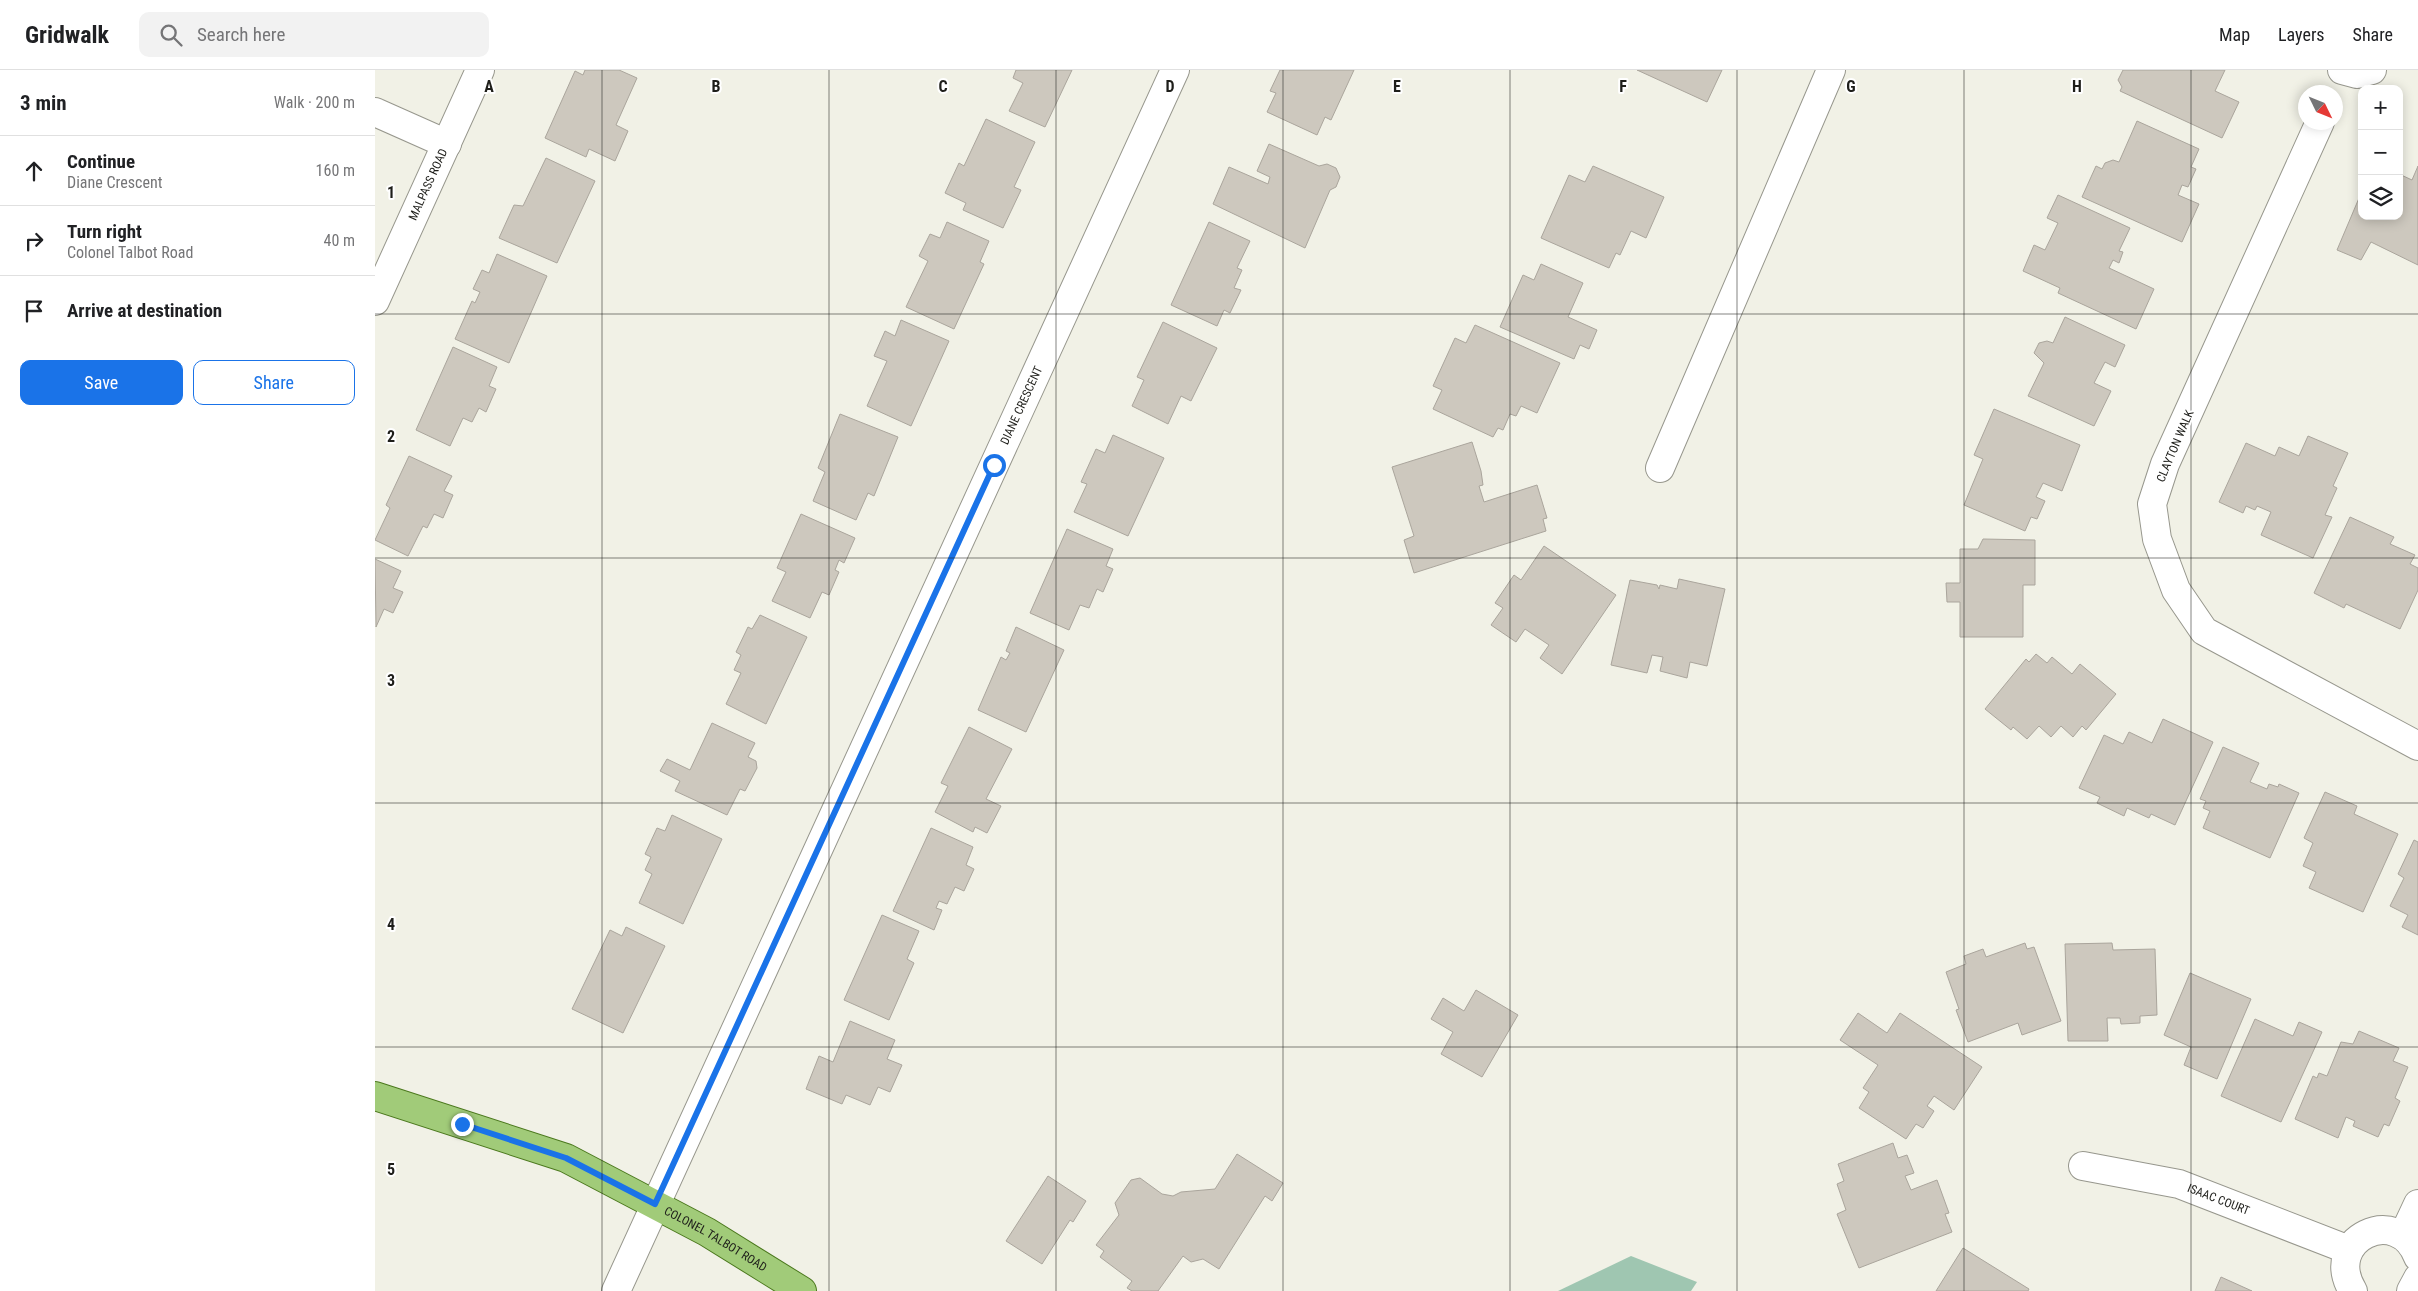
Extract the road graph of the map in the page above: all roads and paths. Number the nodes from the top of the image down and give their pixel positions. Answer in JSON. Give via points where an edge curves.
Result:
{"nodes":[{"id":1,"x":480,"y":70,"type":"edge"},
{"id":2,"x":1175,"y":70,"type":"edge"},
{"id":3,"x":1831,"y":70,"type":"edge"},
{"id":4,"x":2372,"y":70,"type":"edge"},
{"id":5,"x":2339,"y":78,"type":"edge"},
{"id":6,"x":375,"y":112,"type":"edge"},
{"id":7,"x":2316,"y":130,"type":"edge"},
{"id":8,"x":447,"y":144,"type":"junction"},
{"id":9,"x":375,"y":301,"type":"edge"},
{"id":10,"x":1660,"y":468,"type":"dead end"},
{"id":11,"x":2418,"y":746,"type":"edge"},
{"id":12,"x":375,"y":1096,"type":"edge"},
{"id":13,"x":2083,"y":1166,"type":"dead end"},
{"id":14,"x":655,"y":1204,"type":"junction"},
{"id":15,"x":2418,"y":1204,"type":"edge"},
{"id":16,"x":2411,"y":1246,"type":"edge"},
{"id":17,"x":2349,"y":1250,"type":"junction"},
{"id":18,"x":2418,"y":1278,"type":"edge"},
{"id":19,"x":615,"y":1291,"type":"edge"},
{"id":20,"x":802,"y":1291,"type":"edge"},
{"id":21,"x":2353,"y":1291,"type":"edge"},
{"id":22,"x":2411,"y":1291,"type":"edge"}],
"edges":[{"from":1,"to":8,"type":"street","name":"MALPASS ROAD"},
{"from":2,"to":14,"type":"street","name":"DIANE CRESCENT"},
{"from":3,"to":10,"type":"street"},
{"from":4,"to":5,"type":"street"},
{"from":6,"to":8,"type":"street"},
{"from":7,"to":11,"type":"street","name":"CLAYTON WALK","via":[[2165,464],[2152,504],[2157,539],[2176,590],[2204,631]]},
{"from":8,"to":9,"type":"street","name":"MALPASS ROAD"},
{"from":12,"to":14,"type":"main road","name":"COLONEL TALBOT ROAD","via":[[566,1158]]},
{"from":13,"to":17,"type":"street","name":"ISAAC COURT","via":[[2179,1184]]},
{"from":14,"to":19,"type":"street","name":"DIANE CRESCENT"},
{"from":14,"to":20,"type":"main road","name":"COLONEL TALBOT ROAD"},
{"from":15,"to":16,"type":"street"},
{"from":16,"to":17,"type":"street","via":[[2389,1230],[2373,1230],[2359,1237]]},
{"from":17,"to":21,"type":"street","via":[[2344,1265]]},
{"from":18,"to":22,"type":"street"}]}
